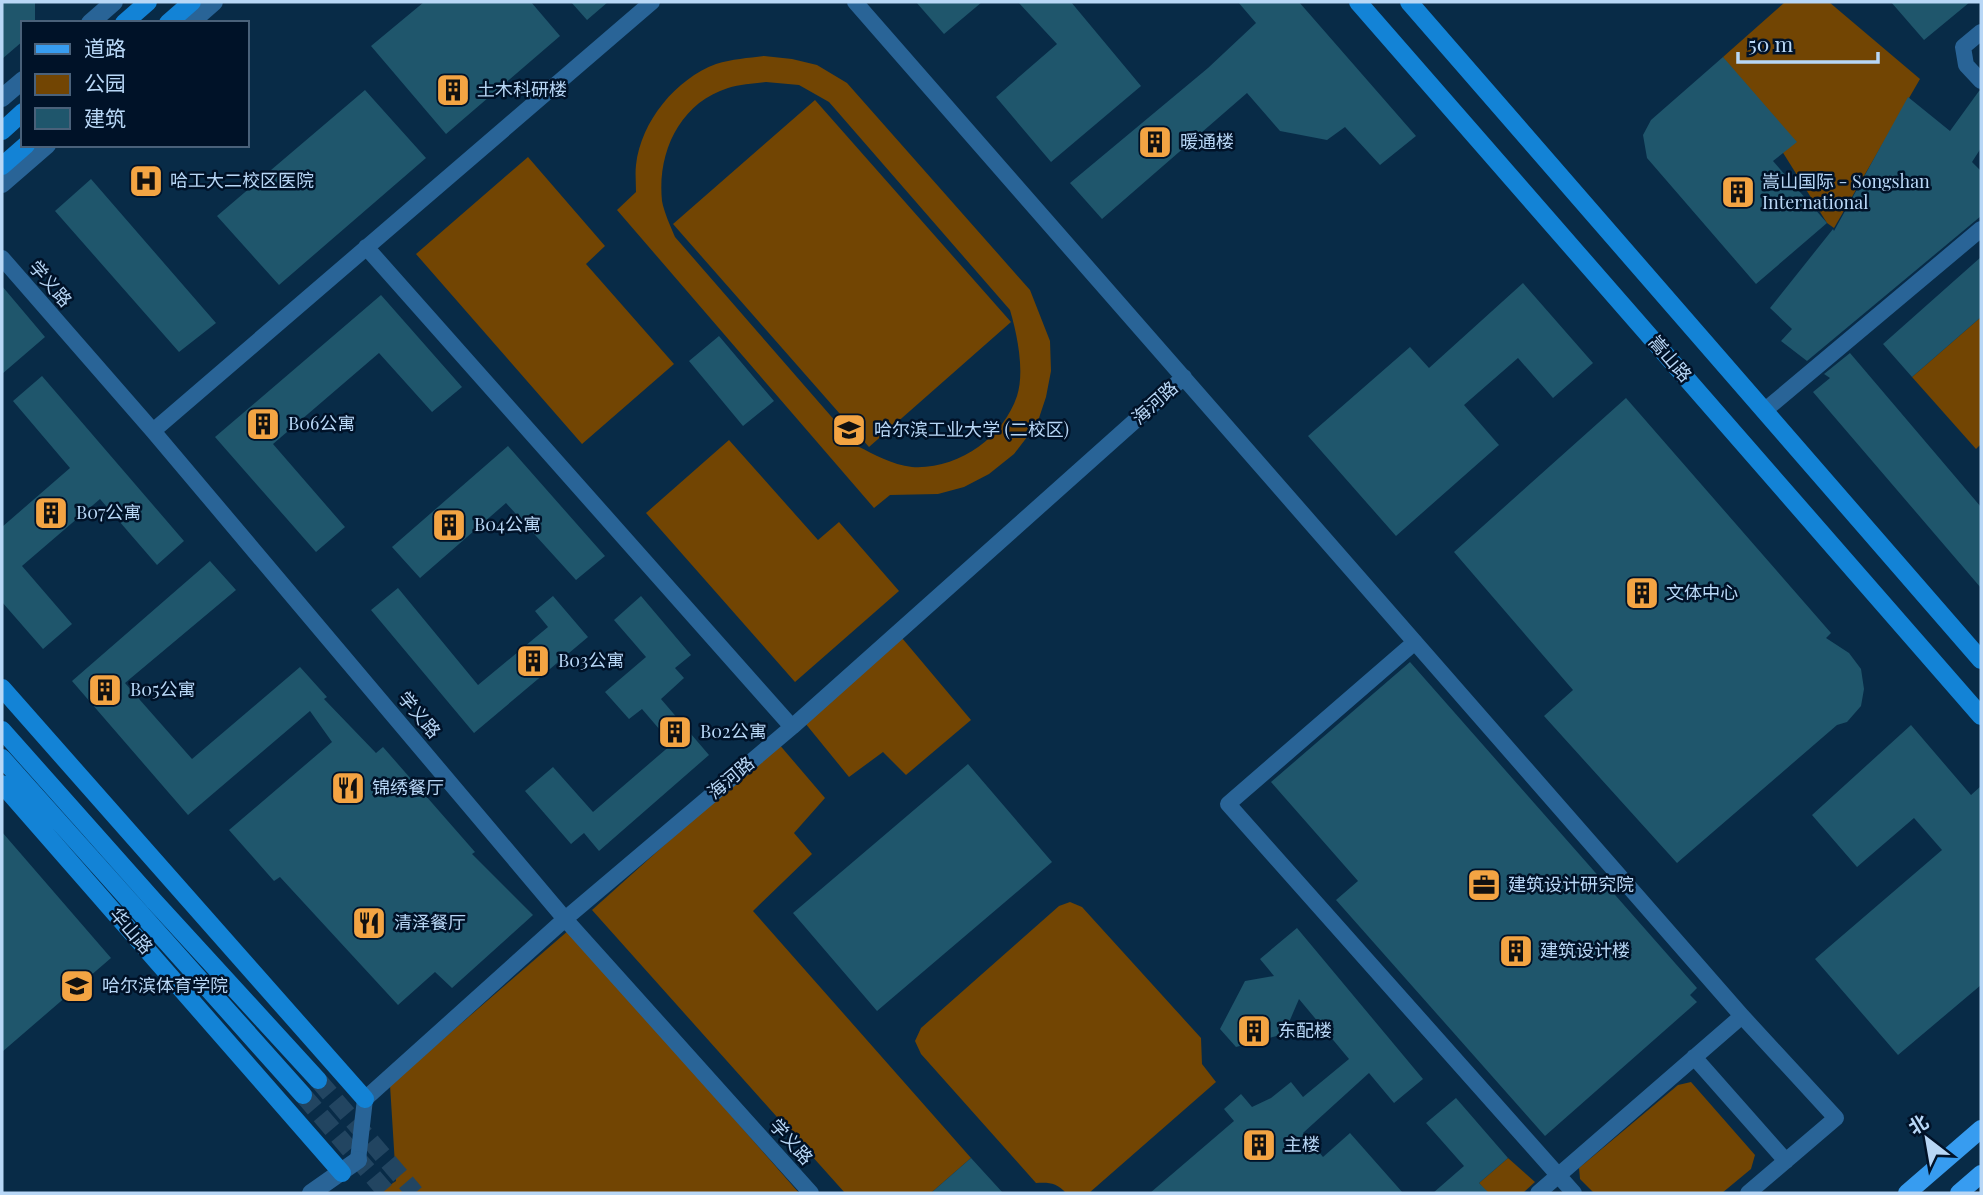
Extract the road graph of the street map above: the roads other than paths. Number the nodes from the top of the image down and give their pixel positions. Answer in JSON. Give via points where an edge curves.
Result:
{"nodes":[{"id":1,"x":114,"y":2,"type":"edge"},
{"id":2,"x":148,"y":2,"type":"edge"},
{"id":3,"x":192,"y":2,"type":"edge"},
{"id":4,"x":214,"y":2,"type":"edge"},
{"id":5,"x":652,"y":2,"type":"edge"},
{"id":6,"x":856,"y":2,"type":"edge"},
{"id":7,"x":1358,"y":2,"type":"edge"},
{"id":8,"x":1409,"y":2,"type":"edge"},
{"id":9,"x":92,"y":21,"type":"edge"},
{"id":10,"x":126,"y":21,"type":"edge"},
{"id":11,"x":170,"y":21,"type":"edge"},
{"id":12,"x":192,"y":21,"type":"edge"},
{"id":13,"x":1981,"y":32,"type":"edge"},
{"id":14,"x":1981,"y":81,"type":"edge"},
{"id":15,"x":21,"y":82,"type":"edge"},
{"id":16,"x":2,"y":98,"type":"edge"},
{"id":17,"x":21,"y":114,"type":"edge"},
{"id":18,"x":2,"y":131,"type":"edge"},
{"id":19,"x":24,"y":147,"type":"edge"},
{"id":20,"x":45,"y":147,"type":"edge"},
{"id":21,"x":2,"y":166,"type":"edge"},
{"id":22,"x":2,"y":184,"type":"edge"},
{"id":23,"x":1981,"y":229,"type":"edge"},
{"id":24,"x":366,"y":247,"type":"junction"},
{"id":25,"x":2,"y":258,"type":"edge"},
{"id":26,"x":1184,"y":377,"type":"junction"},
{"id":27,"x":1764,"y":411,"type":"junction"},
{"id":28,"x":153,"y":431,"type":"junction"},
{"id":29,"x":1415,"y":642,"type":"junction"},
{"id":30,"x":1981,"y":660,"type":"edge"},
{"id":31,"x":2,"y":688,"type":"edge"},
{"id":32,"x":1981,"y":716,"type":"edge"},
{"id":33,"x":792,"y":727,"type":"junction"},
{"id":34,"x":2,"y":730,"type":"edge"},
{"id":35,"x":2,"y":758,"type":"edge"},
{"id":36,"x":2,"y":784,"type":"edge"},
{"id":37,"x":565,"y":919,"type":"junction"},
{"id":38,"x":1742,"y":1016,"type":"junction"},
{"id":39,"x":1694,"y":1057,"type":"junction"},
{"id":40,"x":318,"y":1080,"type":"tunnel mouth"},
{"id":41,"x":303,"y":1095,"type":"tunnel mouth"},
{"id":42,"x":365,"y":1099,"type":"junction"},
{"id":43,"x":1981,"y":1129,"type":"edge"},
{"id":44,"x":358,"y":1160,"type":"joint"},
{"id":45,"x":1786,"y":1161,"type":"junction"},
{"id":46,"x":342,"y":1172,"type":"junction"},
{"id":47,"x":1981,"y":1174,"type":"edge"},
{"id":48,"x":1559,"y":1175,"type":"junction"},
{"id":49,"x":311,"y":1193,"type":"edge"},
{"id":50,"x":811,"y":1193,"type":"edge"},
{"id":51,"x":1538,"y":1193,"type":"edge"},
{"id":52,"x":1574,"y":1193,"type":"edge"},
{"id":53,"x":1748,"y":1193,"type":"edge"},
{"id":54,"x":1907,"y":1193,"type":"edge"},
{"id":55,"x":1959,"y":1193,"type":"edge"}],
"edges":[{"from":1,"to":9,"type":"street"},
{"from":2,"to":10,"type":"main road"},
{"from":3,"to":11,"type":"main road"},
{"from":4,"to":12,"type":"street"},
{"from":5,"to":24,"type":"street"},
{"from":6,"to":26,"type":"street"},
{"from":7,"to":32,"type":"main road","name":"嵩山路"},
{"from":8,"to":27,"type":"main road"},
{"from":13,"to":14,"type":"street","via":[[1963,47],[1966,65]]},
{"from":15,"to":16,"type":"street"},
{"from":17,"to":18,"type":"main road"},
{"from":19,"to":21,"type":"main road"},
{"from":20,"to":22,"type":"street"},
{"from":23,"to":27,"type":"street"},
{"from":24,"to":28,"type":"street"},
{"from":24,"to":33,"type":"street"},
{"from":25,"to":28,"type":"street","name":"学义路"},
{"from":26,"to":29,"type":"street"},
{"from":26,"to":33,"type":"street","name":"海河路"},
{"from":27,"to":30,"type":"main road"},
{"from":28,"to":37,"type":"street","name":"学义路"},
{"from":29,"to":38,"type":"street"},
{"from":29,"to":48,"type":"street","via":[[1228,804]]},
{"from":31,"to":42,"type":"main road"},
{"from":33,"to":37,"type":"street","name":"海河路"},
{"from":34,"to":40,"type":"main road","name":"华山路"},
{"from":35,"to":41,"type":"main road"},
{"from":36,"to":46,"type":"main road","name":"华山路"},
{"from":37,"to":42,"type":"street","name":"海河路"},
{"from":37,"to":50,"type":"street","name":"学义路"},
{"from":38,"to":39,"type":"street"},
{"from":38,"to":45,"type":"street","via":[[1836,1118]]},
{"from":39,"to":45,"type":"street"},
{"from":39,"to":48,"type":"street"},
{"from":42,"to":44,"type":"street"},
{"from":43,"to":54,"type":"main road"},
{"from":44,"to":46,"type":"street"},
{"from":45,"to":53,"type":"street"},
{"from":46,"to":49,"type":"street"},
{"from":47,"to":55,"type":"main road"},
{"from":48,"to":51,"type":"street"},
{"from":48,"to":52,"type":"street"}]}
